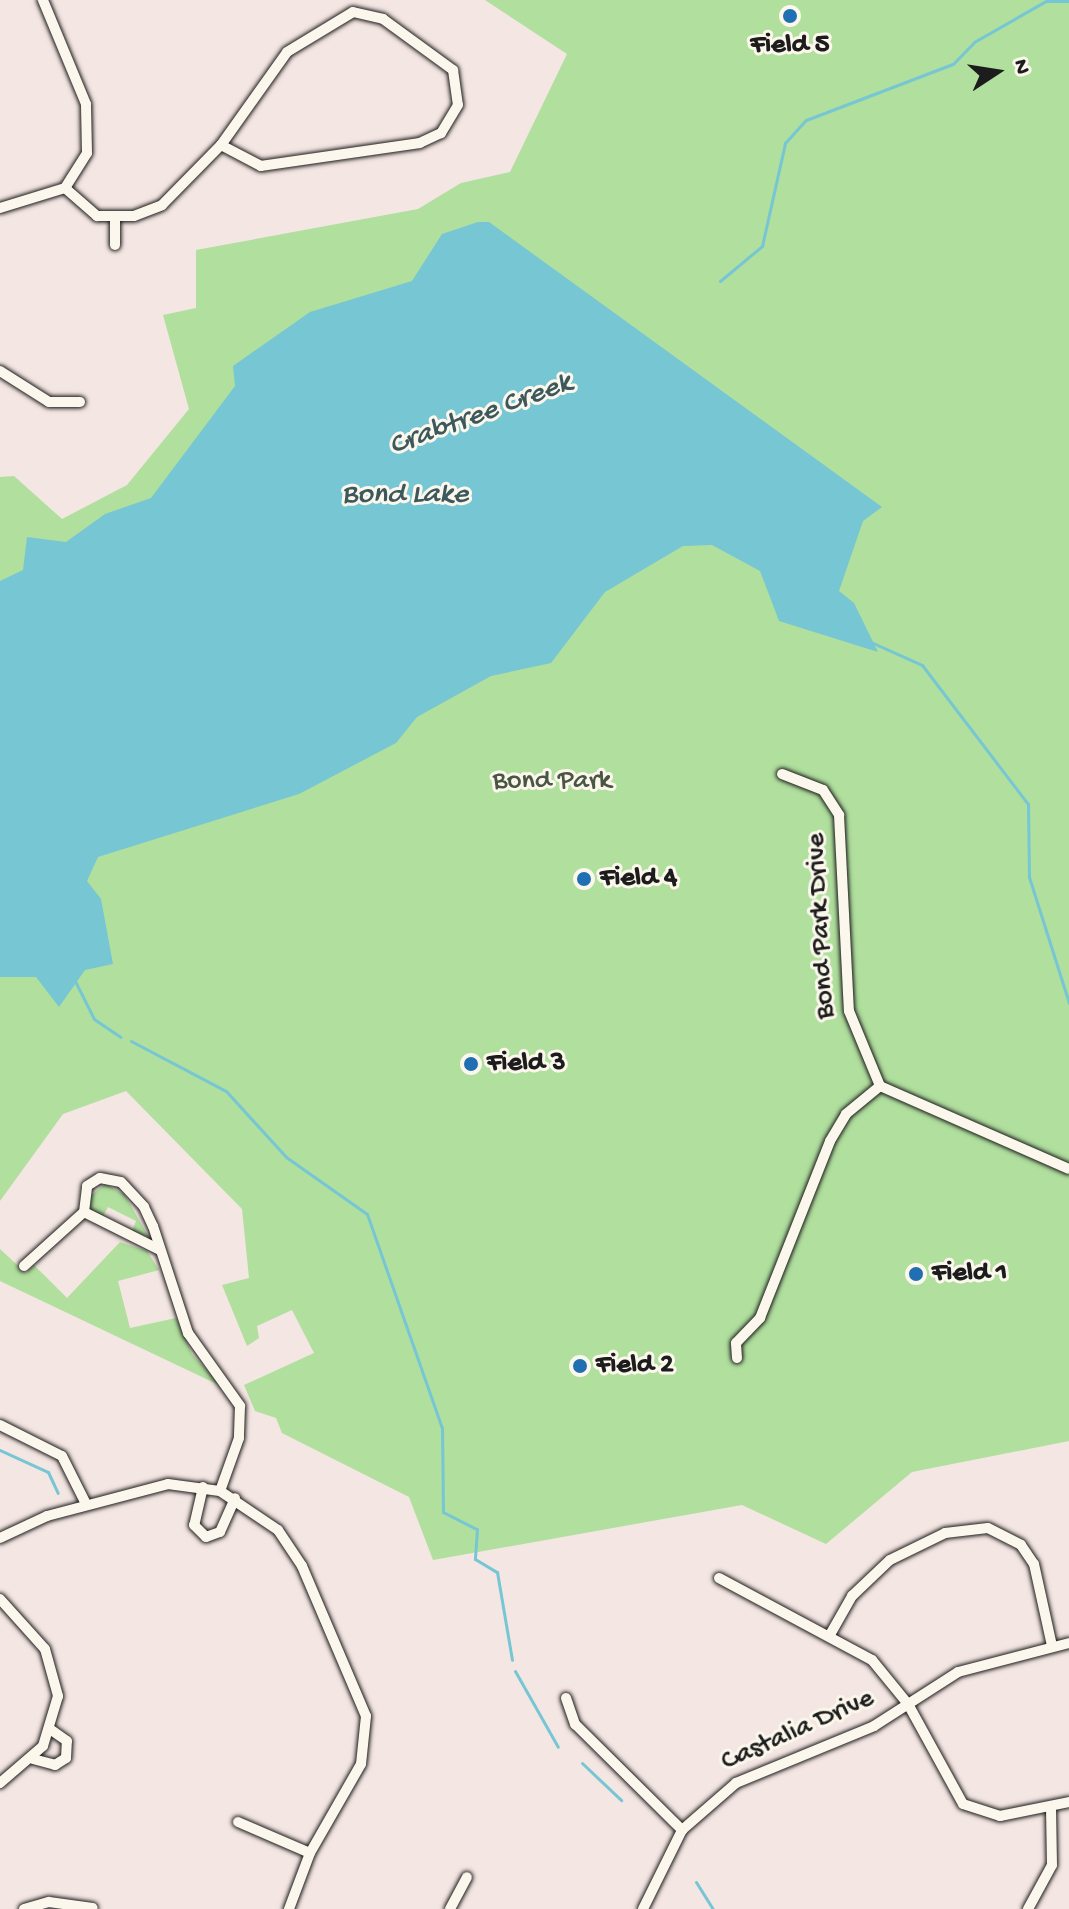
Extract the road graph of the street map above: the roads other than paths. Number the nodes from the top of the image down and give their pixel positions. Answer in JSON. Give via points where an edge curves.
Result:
{"nodes":[{"id":1,"x":43,"y":0,"type":"edge"},
{"id":2,"x":221,"y":145,"type":"junction"},
{"id":3,"x":65,"y":188,"type":"junction"},
{"id":4,"x":0,"y":208,"type":"edge"},
{"id":5,"x":115,"y":217,"type":"junction"},
{"id":6,"x":115,"y":245,"type":"dead end"},
{"id":7,"x":0,"y":371,"type":"edge"},
{"id":8,"x":80,"y":402,"type":"dead end"},
{"id":9,"x":782,"y":774,"type":"dead end"},
{"id":10,"x":880,"y":1086,"type":"junction"},
{"id":11,"x":1069,"y":1169,"type":"edge"},
{"id":12,"x":84,"y":1212,"type":"junction"},
{"id":13,"x":160,"y":1250,"type":"junction"},
{"id":14,"x":24,"y":1266,"type":"dead end"},
{"id":15,"x":737,"y":1358,"type":"dead end"},
{"id":16,"x":0,"y":1425,"type":"edge"},
{"id":17,"x":203,"y":1487,"type":"junction"},
{"id":18,"x":220,"y":1491,"type":"junction"},
{"id":19,"x":235,"y":1498,"type":"junction"},
{"id":20,"x":86,"y":1504,"type":"junction"},
{"id":21,"x":0,"y":1538,"type":"edge"},
{"id":22,"x":719,"y":1578,"type":"dead end"},
{"id":23,"x":0,"y":1599,"type":"edge"},
{"id":24,"x":831,"y":1633,"type":"junction"},
{"id":25,"x":1069,"y":1643,"type":"edge"},
{"id":26,"x":1052,"y":1646,"type":"junction"},
{"id":27,"x":566,"y":1698,"type":"dead end"},
{"id":28,"x":908,"y":1704,"type":"junction"},
{"id":29,"x":51,"y":1730,"type":"junction"},
{"id":30,"x":33,"y":1759,"type":"junction"},
{"id":31,"x":0,"y":1783,"type":"edge"},
{"id":32,"x":1069,"y":1802,"type":"edge"},
{"id":33,"x":1051,"y":1806,"type":"junction"},
{"id":34,"x":238,"y":1822,"type":"dead end"},
{"id":35,"x":682,"y":1830,"type":"junction"},
{"id":36,"x":310,"y":1853,"type":"junction"},
{"id":37,"x":467,"y":1877,"type":"dead end"},
{"id":38,"x":93,"y":1908,"type":"edge"},
{"id":39,"x":24,"y":1909,"type":"edge"},
{"id":40,"x":289,"y":1909,"type":"edge"},
{"id":41,"x":450,"y":1909,"type":"edge"},
{"id":42,"x":643,"y":1909,"type":"edge"},
{"id":43,"x":1028,"y":1909,"type":"edge"}],
"edges":[{"from":1,"to":3,"type":"street","via":[[90,123],[87,153]]},
{"from":2,"to":2,"type":"street","via":[[287,52],[345,14],[383,19],[445,60],[458,83],[454,117],[420,143],[261,166]]},
{"from":2,"to":5,"type":"street","via":[[162,205]]},
{"from":3,"to":4,"type":"street"},
{"from":3,"to":5,"type":"street","via":[[86,210]]},
{"from":5,"to":6,"type":"street"},
{"from":7,"to":8,"type":"street","via":[[49,402]]},
{"from":9,"to":10,"type":"street","name":"Bond Park Drive","via":[[823,790],[839,815],[849,1011]]},
{"from":10,"to":11,"type":"street"},
{"from":10,"to":15,"type":"street","via":[[846,1114],[830,1141],[760,1318],[736,1343]]},
{"from":12,"to":13,"type":"street"},
{"from":12,"to":13,"type":"street","via":[[87,1186],[100,1178],[121,1182],[144,1207]]},
{"from":12,"to":14,"type":"street"},
{"from":13,"to":18,"type":"street","via":[[188,1333],[240,1406],[239,1438]]},
{"from":16,"to":20,"type":"street","via":[[62,1456]]},
{"from":17,"to":18,"type":"street"},
{"from":17,"to":19,"type":"street","via":[[194,1525],[206,1537],[220,1532]]},
{"from":17,"to":20,"type":"street","via":[[146,1486]]},
{"from":18,"to":19,"type":"street"},
{"from":19,"to":36,"type":"street","via":[[264,1516],[291,1547],[364,1704],[361,1764]]},
{"from":20,"to":21,"type":"street"},
{"from":22,"to":24,"type":"street"},
{"from":23,"to":29,"type":"street","via":[[51,1660],[58,1696]]},
{"from":24,"to":26,"type":"street","via":[[852,1596],[890,1560],[945,1533],[988,1528],[1021,1545],[1034,1564]]},
{"from":24,"to":28,"type":"street","via":[[872,1660]]},
{"from":25,"to":26,"type":"street","name":"Castalia Drive"},
{"from":26,"to":28,"type":"street","name":"Castalia Drive","via":[[958,1672]]},
{"from":27,"to":35,"type":"street","via":[[575,1724]]},
{"from":28,"to":33,"type":"street","via":[[963,1804],[1000,1816]]},
{"from":28,"to":35,"type":"street","name":"Castalia Drive","via":[[856,1735],[736,1783]]},
{"from":29,"to":30,"type":"street"},
{"from":29,"to":30,"type":"street","via":[[67,1741],[66,1758],[55,1765]]},
{"from":30,"to":31,"type":"street"},
{"from":32,"to":33,"type":"street"},
{"from":33,"to":43,"type":"street","via":[[1052,1865]]},
{"from":34,"to":36,"type":"street"},
{"from":35,"to":42,"type":"street","name":"Castalia Drive"},
{"from":36,"to":40,"type":"street"},
{"from":37,"to":41,"type":"street"},
{"from":38,"to":39,"type":"street","via":[[57,1902]]}]}
